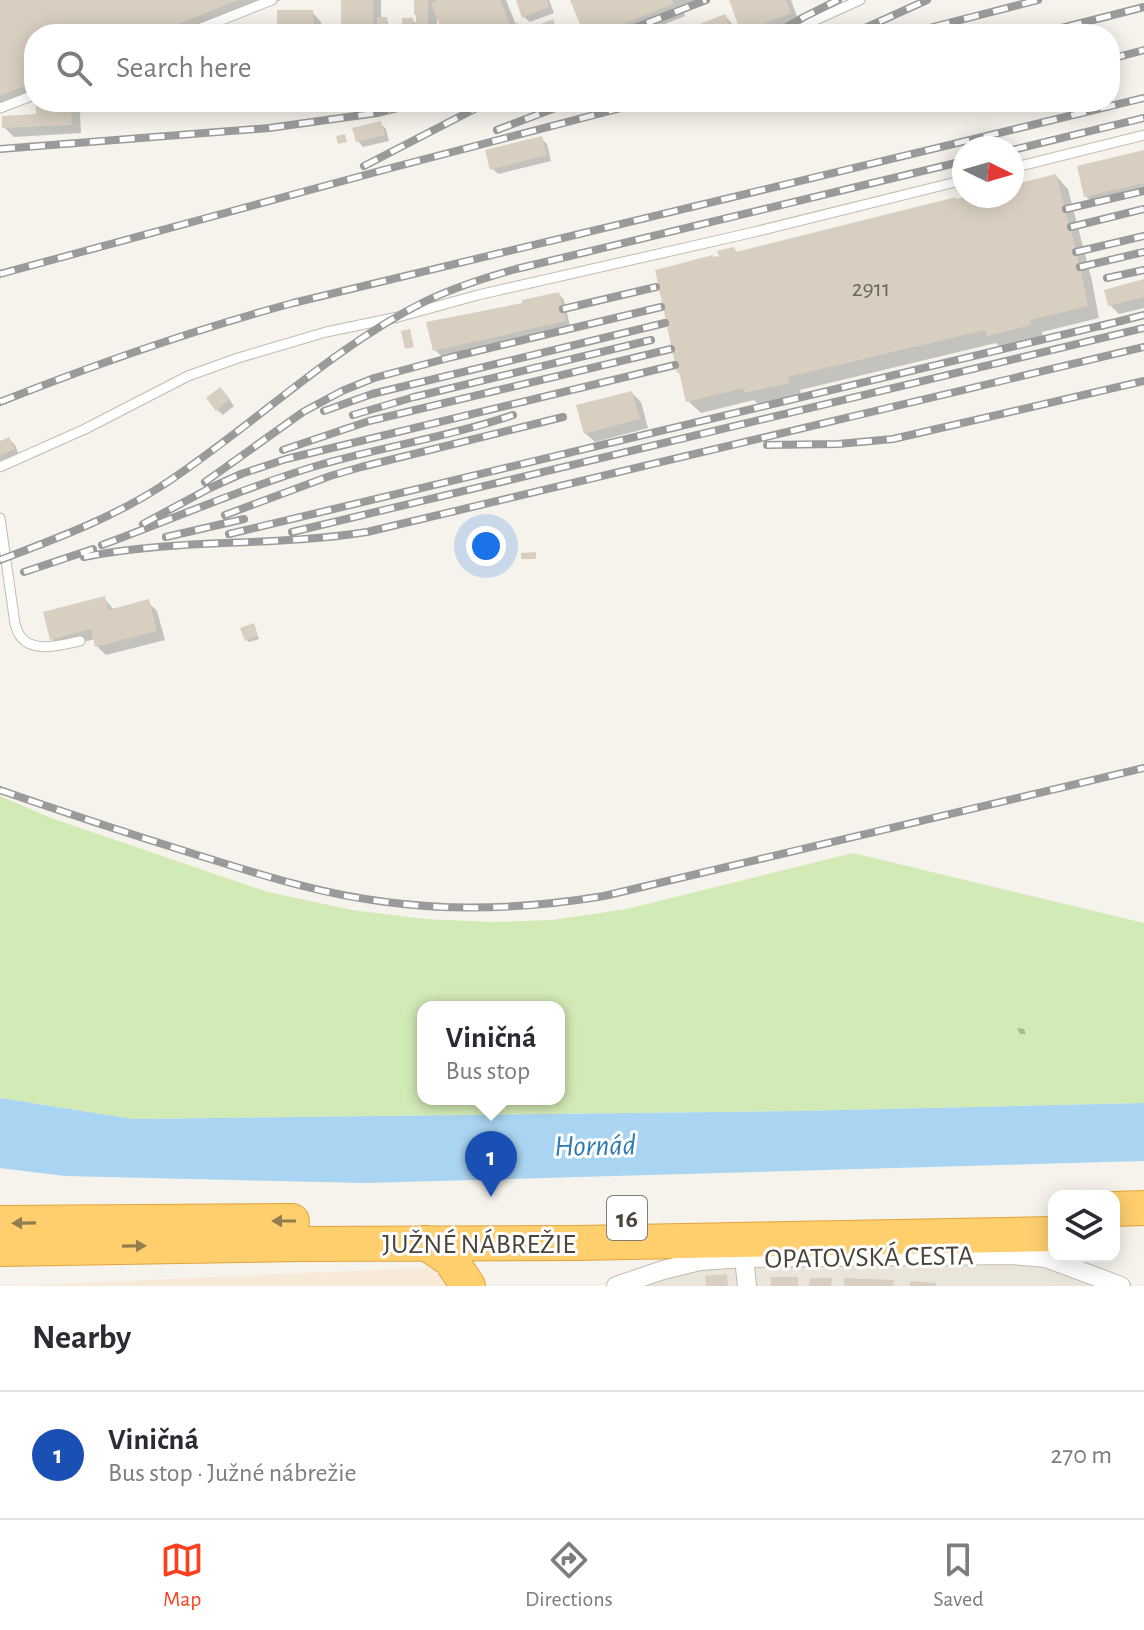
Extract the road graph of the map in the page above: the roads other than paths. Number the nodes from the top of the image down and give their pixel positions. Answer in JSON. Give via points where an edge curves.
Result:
{"nodes":[{"id":1,"x":272,"y":0,"type":"edge"},
{"id":2,"x":860,"y":0,"type":"edge"},
{"id":3,"x":211,"y":24,"type":"edge"},
{"id":4,"x":807,"y":24,"type":"edge"},
{"id":5,"x":24,"y":99,"type":"edge"},
{"id":6,"x":0,"y":108,"type":"edge"},
{"id":7,"x":1144,"y":135,"type":"edge"},
{"id":8,"x":1024,"y":165,"type":"edge"},
{"id":9,"x":952,"y":183,"type":"edge"},
{"id":10,"x":0,"y":467,"type":"edge"},
{"id":11,"x":0,"y":518,"type":"edge"},
{"id":12,"x":80,"y":641,"type":"dead end"},
{"id":13,"x":1144,"y":1208,"type":"edge"},
{"id":14,"x":1120,"y":1209,"type":"edge"},
{"id":15,"x":1048,"y":1210,"type":"edge"},
{"id":16,"x":0,"y":1223,"type":"edge"},
{"id":17,"x":1120,"y":1232,"type":"edge"},
{"id":18,"x":1144,"y":1232,"type":"edge"},
{"id":19,"x":1048,"y":1234,"type":"edge"},
{"id":20,"x":426,"y":1243,"type":"junction"},
{"id":21,"x":507,"y":1243,"type":"junction"},
{"id":22,"x":0,"y":1249,"type":"edge"},
{"id":23,"x":744,"y":1258,"type":"junction"},
{"id":24,"x":1093,"y":1281,"type":"edge"},
{"id":25,"x":469,"y":1286,"type":"edge"},
{"id":26,"x":616,"y":1286,"type":"edge"},
{"id":27,"x":747,"y":1286,"type":"edge"},
{"id":28,"x":1121,"y":1286,"type":"edge"}],
"edges":[{"from":1,"to":3,"type":"lane"},
{"from":2,"to":4,"type":"lane"},
{"from":5,"to":6,"type":"lane"},
{"from":7,"to":8,"type":"lane"},
{"from":9,"to":10,"type":"lane","via":[[326,332],[238,358],[188,376]]},
{"from":11,"to":12,"type":"lane","via":[[20,637],[47,647]]},
{"from":13,"to":14,"type":"highway"},
{"from":15,"to":16,"type":"highway","name":"JUŽNÉ NÁBREŽIE","number":"16","one_way":true,"via":[[490,1221]]},
{"from":17,"to":18,"type":"highway"},
{"from":19,"to":21,"type":"highway","name":"JUŽNÉ NÁBREŽIE","number":"16"},
{"from":20,"to":21,"type":"highway","name":"JUŽNÉ NÁBREŽIE","number":"16"},
{"from":22,"to":20,"type":"highway","name":"JUŽNÉ NÁBREŽIE","number":"16","one_way":true},
{"from":20,"to":25,"type":"highway","via":[[456,1265]]},
{"from":21,"to":25,"type":"highway","via":[[478,1262]]},
{"from":23,"to":24,"type":"street","name":"OPATOVSKÁ CESTA","via":[[1028,1255]]},
{"from":23,"to":26,"type":"street","name":"OPATOVSKÁ CESTA","via":[[700,1261]]},
{"from":23,"to":27,"type":"street"},
{"from":24,"to":28,"type":"street","name":"OPATOVSKÁ CESTA"}]}
